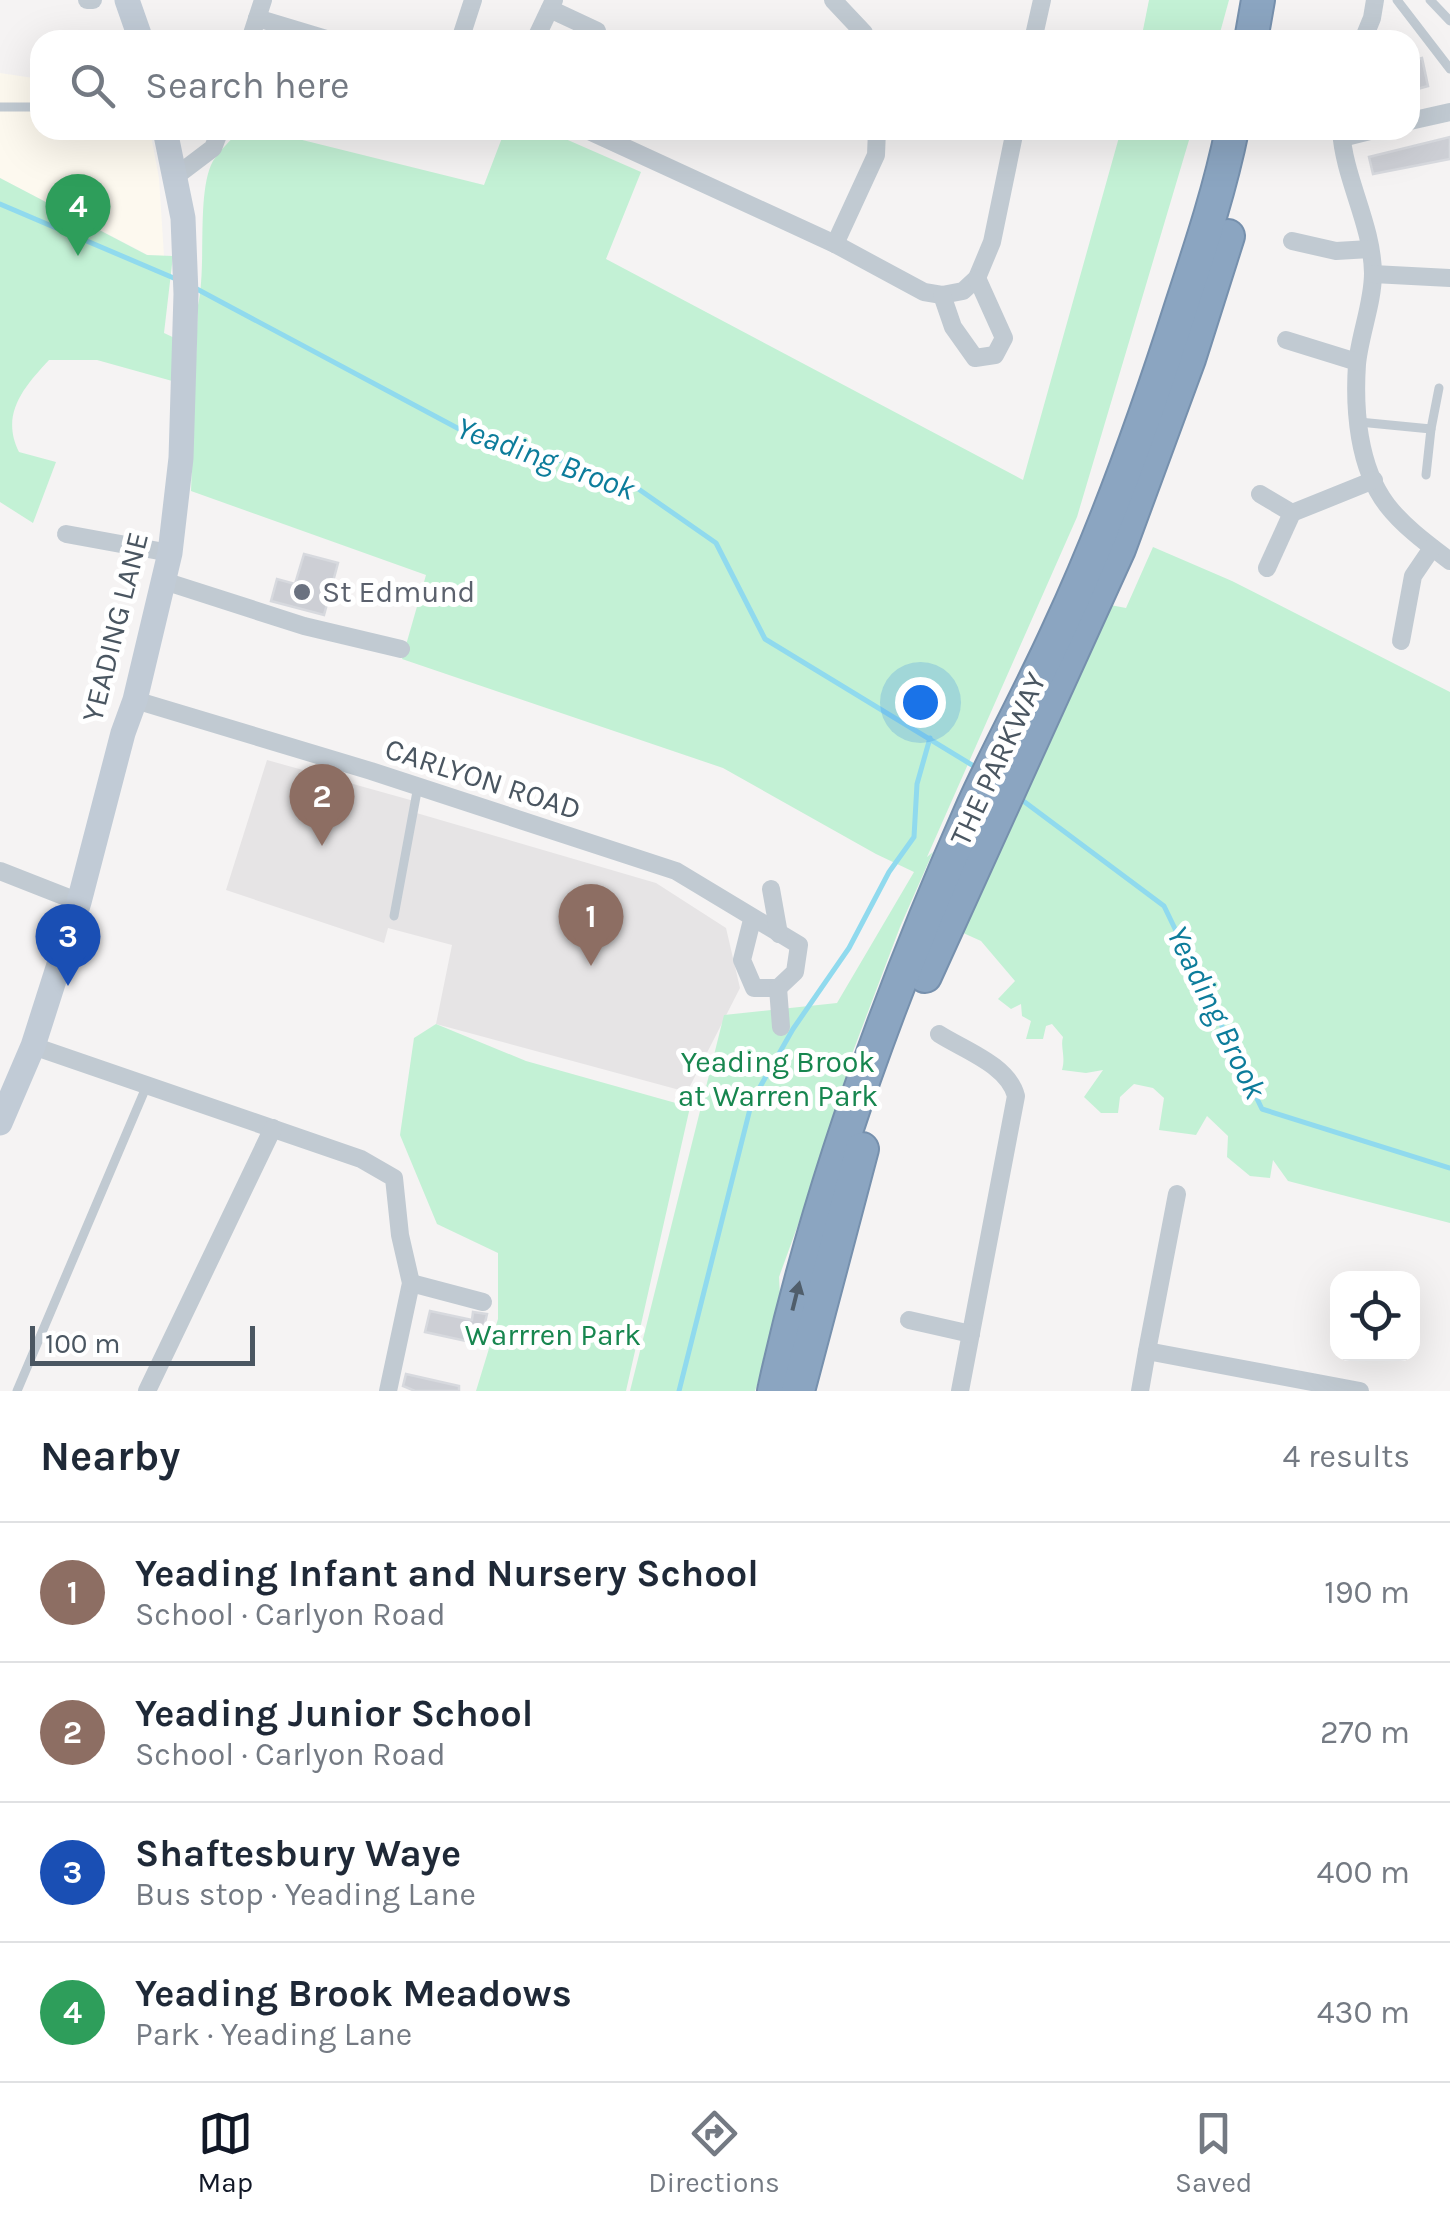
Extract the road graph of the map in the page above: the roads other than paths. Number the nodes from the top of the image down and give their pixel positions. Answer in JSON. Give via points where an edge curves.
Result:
{"nodes":[{"id":1,"x":127,"y":0,"type":"edge"},
{"id":2,"x":473,"y":0,"type":"edge"},
{"id":3,"x":833,"y":0,"type":"edge"},
{"id":4,"x":1042,"y":0,"type":"edge"},
{"id":5,"x":1258,"y":0,"type":"edge"},
{"id":6,"x":1277,"y":0,"type":"edge"},
{"id":7,"x":1375,"y":0,"type":"edge"},
{"id":8,"x":1398,"y":0,"type":"edge"},
{"id":9,"x":1430,"y":0,"type":"edge"},
{"id":10,"x":552,"y":4,"type":"edge"},
{"id":11,"x":260,"y":9,"type":"edge"},
{"id":12,"x":1450,"y":21,"type":"edge"},
{"id":13,"x":138,"y":30,"type":"edge"},
{"id":14,"x":307,"y":30,"type":"edge"},
{"id":15,"x":463,"y":30,"type":"edge"},
{"id":16,"x":540,"y":30,"type":"edge"},
{"id":17,"x":595,"y":30,"type":"edge"},
{"id":18,"x":861,"y":30,"type":"edge"},
{"id":19,"x":1036,"y":30,"type":"edge"},
{"id":20,"x":1253,"y":30,"type":"edge"},
{"id":21,"x":1272,"y":30,"type":"edge"},
{"id":22,"x":1367,"y":30,"type":"edge"},
{"id":23,"x":1450,"y":70,"type":"edge"},
{"id":24,"x":0,"y":107,"type":"edge"},
{"id":25,"x":30,"y":107,"type":"edge"},
{"id":26,"x":1450,"y":112,"type":"edge"},
{"id":27,"x":1420,"y":119,"type":"edge"},
{"id":28,"x":167,"y":140,"type":"edge"},
{"id":29,"x":217,"y":140,"type":"edge"},
{"id":30,"x":609,"y":140,"type":"edge"},
{"id":31,"x":877,"y":140,"type":"edge"},
{"id":32,"x":1013,"y":140,"type":"edge"},
{"id":33,"x":1230,"y":140,"type":"edge"},
{"id":34,"x":1254,"y":140,"type":"edge"},
{"id":35,"x":1343,"y":140,"type":"edge"},
{"id":36,"x":176,"y":176,"type":"junction"},
{"id":37,"x":1292,"y":241,"type":"dead end"},
{"id":38,"x":835,"y":244,"type":"junction"},
{"id":39,"x":1370,"y":249,"type":"junction"},
{"id":40,"x":1373,"y":274,"type":"junction"},
{"id":41,"x":977,"y":278,"type":"junction"},
{"id":42,"x":1450,"y":278,"type":"edge"},
{"id":43,"x":942,"y":295,"type":"junction"},
{"id":44,"x":1286,"y":340,"type":"dead end"},
{"id":45,"x":1357,"y":362,"type":"junction"},
{"id":46,"x":1439,"y":388,"type":"dead end"},
{"id":47,"x":1359,"y":422,"type":"junction"},
{"id":48,"x":1432,"y":429,"type":"junction"},
{"id":49,"x":1426,"y":476,"type":"dead end"},
{"id":50,"x":1374,"y":480,"type":"junction"},
{"id":51,"x":1260,"y":494,"type":"dead end"},
{"id":52,"x":1292,"y":512,"type":"junction"},
{"id":53,"x":66,"y":534,"type":"dead end"},
{"id":54,"x":1432,"y":548,"type":"junction"},
{"id":55,"x":170,"y":554,"type":"junction"},
{"id":56,"x":1450,"y":561,"type":"edge"},
{"id":57,"x":1268,"y":568,"type":"dead end"},
{"id":58,"x":164,"y":581,"type":"junction"},
{"id":59,"x":1402,"y":641,"type":"dead end"},
{"id":60,"x":401,"y":649,"type":"dead end"},
{"id":61,"x":136,"y":700,"type":"junction"},
{"id":62,"x":1012,"y":751,"type":"junction"},
{"id":63,"x":418,"y":786,"type":"junction"},
{"id":64,"x":0,"y":871,"type":"edge"},
{"id":65,"x":771,"y":889,"type":"dead end"},
{"id":66,"x":79,"y":902,"type":"junction"},
{"id":67,"x":394,"y":916,"type":"dead end"},
{"id":68,"x":752,"y":920,"type":"junction"},
{"id":69,"x":779,"y":934,"type":"junction"},
{"id":70,"x":778,"y":988,"type":"junction"},
{"id":71,"x":781,"y":1026,"type":"dead end"},
{"id":72,"x":939,"y":1034,"type":"dead end"},
{"id":73,"x":32,"y":1046,"type":"junction"},
{"id":74,"x":147,"y":1084,"type":"junction"},
{"id":75,"x":0,"y":1123,"type":"edge"},
{"id":76,"x":273,"y":1128,"type":"junction"},
{"id":77,"x":1177,"y":1194,"type":"dead end"},
{"id":78,"x":411,"y":1283,"type":"junction"},
{"id":79,"x":483,"y":1302,"type":"dead end"},
{"id":80,"x":909,"y":1320,"type":"dead end"},
{"id":81,"x":971,"y":1334,"type":"junction"},
{"id":82,"x":1147,"y":1352,"type":"junction"},
{"id":83,"x":788,"y":1382,"type":"edge"},
{"id":84,"x":17,"y":1391,"type":"edge"},
{"id":85,"x":147,"y":1391,"type":"edge"},
{"id":86,"x":388,"y":1391,"type":"edge"},
{"id":87,"x":960,"y":1391,"type":"edge"},
{"id":88,"x":1140,"y":1391,"type":"edge"},
{"id":89,"x":1360,"y":1391,"type":"edge"}],
"edges":[{"from":1,"to":13,"type":"street"},
{"from":2,"to":15,"type":"street"},
{"from":3,"to":18,"type":"street"},
{"from":4,"to":19,"type":"street"},
{"from":5,"to":20,"type":"highway"},
{"from":6,"to":21,"type":"highway"},
{"from":7,"to":22,"type":"street"},
{"from":8,"to":23,"type":"lane"},
{"from":9,"to":12,"type":"lane"},
{"from":10,"to":16,"type":"street"},
{"from":10,"to":17,"type":"street"},
{"from":11,"to":14,"type":"street"},
{"from":24,"to":25,"type":"lane"},
{"from":26,"to":27,"type":"street"},
{"from":28,"to":36,"type":"street","name":"YEADING LANE"},
{"from":29,"to":36,"type":"street"},
{"from":30,"to":38,"type":"street"},
{"from":31,"to":38,"type":"street","via":[[876,155]]},
{"from":32,"to":41,"type":"street","via":[[992,242]]},
{"from":33,"to":62,"type":"highway","name":"THE PARKWAY","via":[[1134,446]]},
{"from":34,"to":62,"type":"highway","name":"THE PARKWAY","via":[[1156,454],[1096,602]]},
{"from":35,"to":39,"type":"street"},
{"from":36,"to":55,"type":"street","name":"YEADING LANE","via":[[186,285],[181,458]]},
{"from":37,"to":39,"type":"street","via":[[1336,252]]},
{"from":38,"to":43,"type":"street","via":[[924,292]]},
{"from":39,"to":40,"type":"street"},
{"from":40,"to":42,"type":"street"},
{"from":40,"to":45,"type":"street"},
{"from":41,"to":43,"type":"street","via":[[963,291]]},
{"from":41,"to":43,"type":"street","via":[[1004,338],[995,354],[975,358]]},
{"from":44,"to":45,"type":"street"},
{"from":45,"to":47,"type":"street"},
{"from":46,"to":48,"type":"lane"},
{"from":47,"to":48,"type":"lane"},
{"from":47,"to":50,"type":"street"},
{"from":48,"to":49,"type":"lane"},
{"from":50,"to":52,"type":"street"},
{"from":50,"to":54,"type":"street","via":[[1387,505]]},
{"from":51,"to":52,"type":"street"},
{"from":52,"to":57,"type":"street"},
{"from":53,"to":55,"type":"street"},
{"from":54,"to":56,"type":"street"},
{"from":54,"to":59,"type":"street","via":[[1413,576]]},
{"from":55,"to":58,"type":"street","name":"YEADING LANE"},
{"from":58,"to":60,"type":"street"},
{"from":58,"to":61,"type":"street","name":"YEADING LANE"},
{"from":61,"to":63,"type":"street","name":"CARLYON ROAD"},
{"from":61,"to":66,"type":"street","name":"YEADING LANE"},
{"from":62,"to":83,"type":"highway","name":"THE PARKWAY","via":[[916,998]]},
{"from":63,"to":67,"type":"lane"},
{"from":63,"to":68,"type":"street","name":"CARLYON ROAD","via":[[676,872]]},
{"from":64,"to":66,"type":"street"},
{"from":65,"to":69,"type":"street"},
{"from":66,"to":73,"type":"street","name":"YEADING LANE"},
{"from":68,"to":69,"type":"street","name":"CARLYON ROAD"},
{"from":68,"to":70,"type":"street","via":[[742,960],[754,988]]},
{"from":69,"to":70,"type":"street","name":"CARLYON ROAD","via":[[799,945],[794,972]]},
{"from":70,"to":71,"type":"street"},
{"from":72,"to":81,"type":"street","via":[[1002,1072],[1016,1096]]},
{"from":73,"to":74,"type":"street"},
{"from":73,"to":75,"type":"street","name":"YEADING LANE"},
{"from":74,"to":76,"type":"street"},
{"from":74,"to":84,"type":"lane"},
{"from":76,"to":78,"type":"street","via":[[394,1178]]},
{"from":76,"to":85,"type":"street"},
{"from":77,"to":82,"type":"street"},
{"from":78,"to":79,"type":"street"},
{"from":78,"to":86,"type":"street"},
{"from":80,"to":81,"type":"street"},
{"from":81,"to":87,"type":"street"},
{"from":82,"to":88,"type":"street"},
{"from":82,"to":89,"type":"street"}]}
